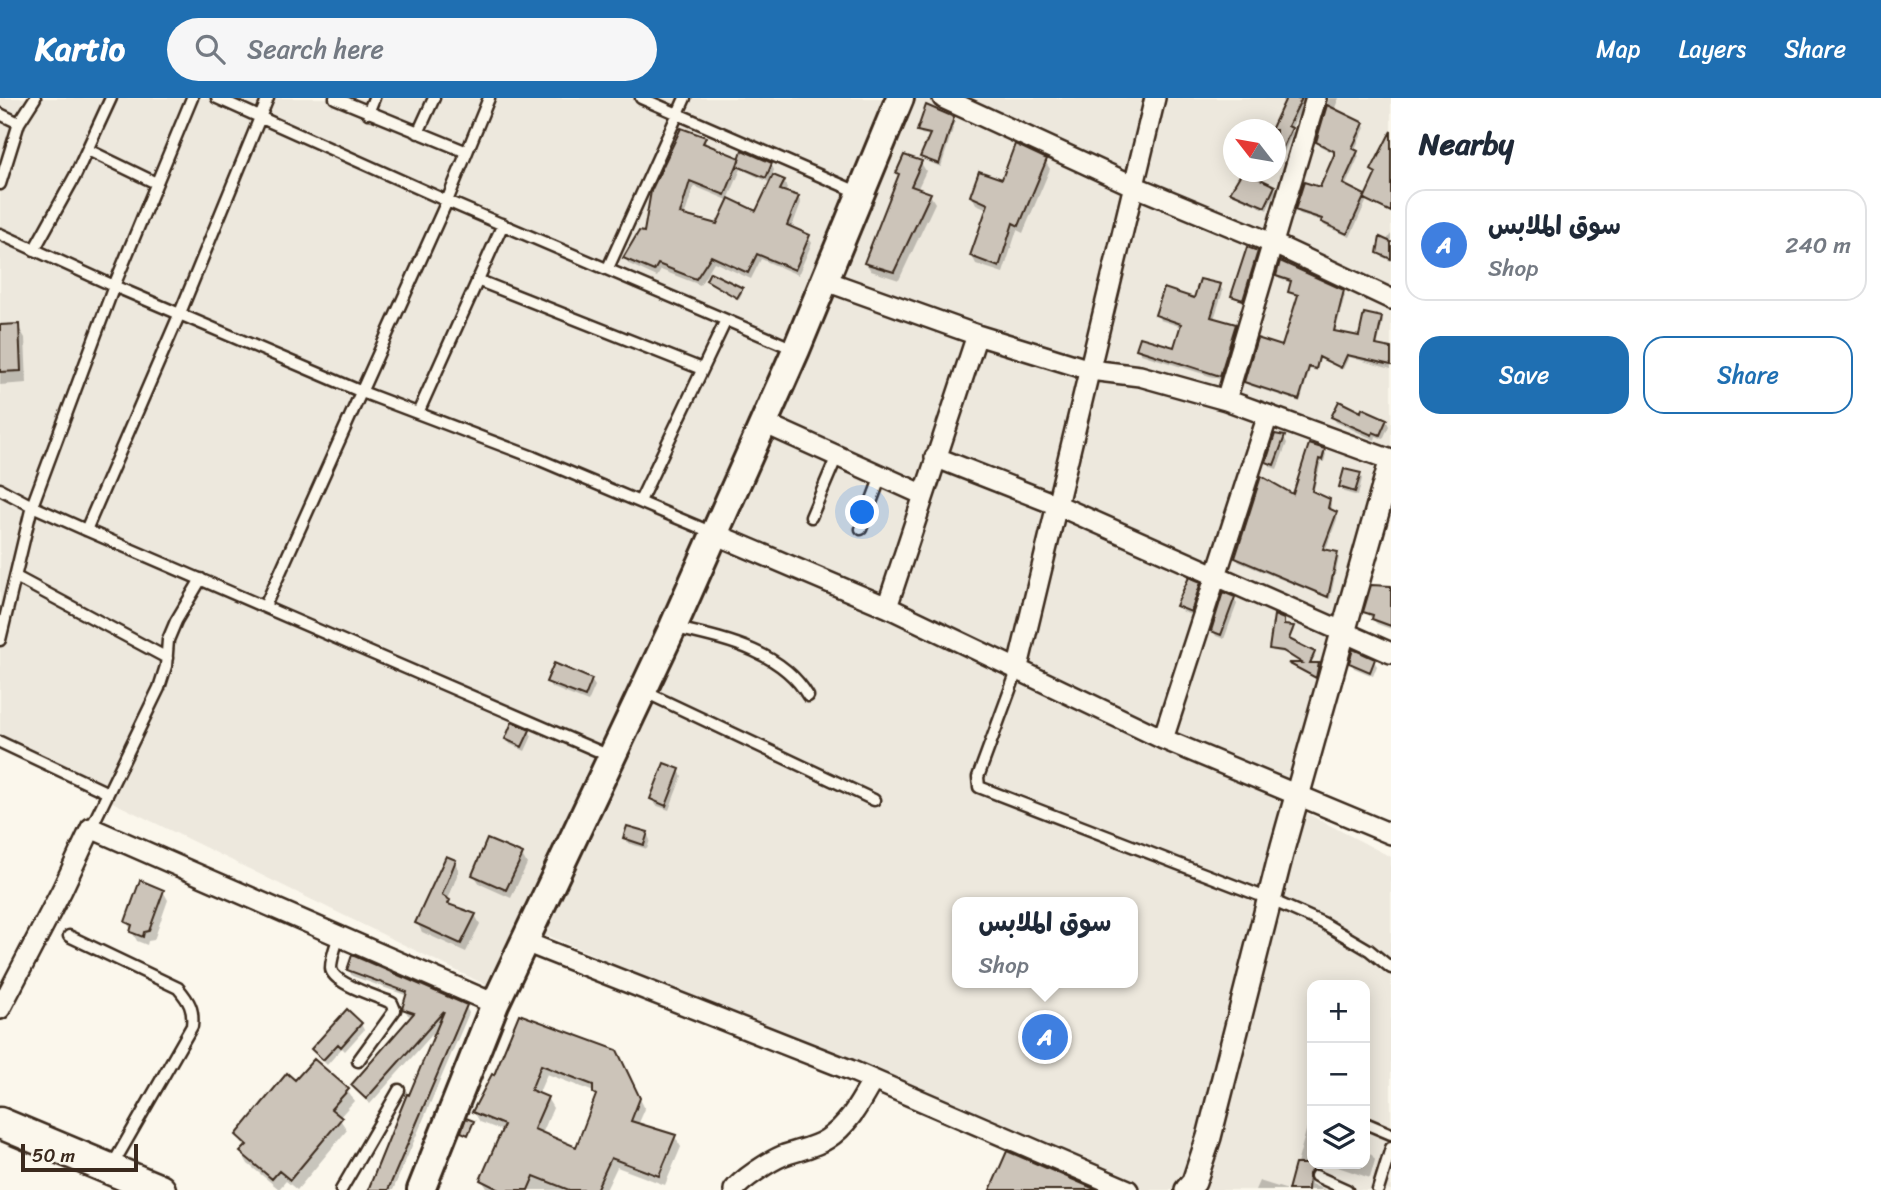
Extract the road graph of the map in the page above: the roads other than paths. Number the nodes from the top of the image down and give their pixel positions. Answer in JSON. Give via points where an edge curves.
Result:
{"nodes":[{"id":1,"x":35,"y":98,"type":"edge"},
{"id":2,"x":111,"y":98,"type":"edge"},
{"id":3,"x":192,"y":98,"type":"edge"},
{"id":4,"x":217,"y":98,"type":"edge"},
{"id":5,"x":268,"y":98,"type":"edge"},
{"id":6,"x":335,"y":98,"type":"edge"},
{"id":7,"x":374,"y":98,"type":"edge"},
{"id":8,"x":434,"y":98,"type":"edge"},
{"id":9,"x":489,"y":98,"type":"edge"},
{"id":10,"x":641,"y":98,"type":"edge"},
{"id":11,"x":685,"y":98,"type":"edge"},
{"id":12,"x":900,"y":98,"type":"edge"},
{"id":13,"x":943,"y":98,"type":"edge"},
{"id":14,"x":1156,"y":98,"type":"edge"},
{"id":15,"x":1316,"y":98,"type":"edge"},
{"id":16,"x":368,"y":113,"type":"junction"},
{"id":17,"x":0,"y":114,"type":"edge"},
{"id":18,"x":677,"y":114,"type":"junction"},
{"id":19,"x":260,"y":118,"type":"junction"},
{"id":20,"x":19,"y":123,"type":"junction"},
{"id":21,"x":418,"y":133,"type":"junction"},
{"id":22,"x":88,"y":150,"type":"junction"},
{"id":23,"x":467,"y":152,"type":"junction"},
{"id":24,"x":156,"y":183,"type":"junction"},
{"id":25,"x":0,"y":184,"type":"edge"},
{"id":26,"x":1134,"y":186,"type":"junction"},
{"id":27,"x":860,"y":193,"type":"junction"},
{"id":28,"x":447,"y":201,"type":"junction"},
{"id":29,"x":503,"y":224,"type":"junction"},
{"id":30,"x":0,"y":234,"type":"edge"},
{"id":31,"x":1274,"y":244,"type":"junction"},
{"id":32,"x":34,"y":250,"type":"junction"},
{"id":33,"x":608,"y":268,"type":"junction"},
{"id":34,"x":477,"y":280,"type":"junction"},
{"id":35,"x":826,"y":281,"type":"junction"},
{"id":36,"x":114,"y":286,"type":"junction"},
{"id":37,"x":1391,"y":299,"type":"edge"},
{"id":38,"x":180,"y":313,"type":"junction"},
{"id":39,"x":726,"y":320,"type":"junction"},
{"id":40,"x":976,"y":335,"type":"junction"},
{"id":41,"x":796,"y":351,"type":"junction"},
{"id":42,"x":702,"y":369,"type":"junction"},
{"id":43,"x":1090,"y":370,"type":"junction"},
{"id":44,"x":362,"y":392,"type":"junction"},
{"id":45,"x":1226,"y":400,"type":"junction"},
{"id":46,"x":418,"y":413,"type":"junction"},
{"id":47,"x":1268,"y":415,"type":"junction"},
{"id":48,"x":764,"y":423,"type":"junction"},
{"id":49,"x":837,"y":456,"type":"junction"},
{"id":50,"x":935,"y":457,"type":"junction"},
{"id":51,"x":1391,"y":461,"type":"edge"},
{"id":52,"x":881,"y":476,"type":"junction"},
{"id":53,"x":0,"y":489,"type":"edge"},
{"id":54,"x":924,"y":495,"type":"junction"},
{"id":55,"x":640,"y":501,"type":"junction"},
{"id":56,"x":1057,"y":505,"type":"junction"},
{"id":57,"x":32,"y":506,"type":"junction"},
{"id":58,"x":811,"y":517,"type":"dead end"},
{"id":59,"x":861,"y":529,"type":"dead end"},
{"id":60,"x":86,"y":530,"type":"junction"},
{"id":61,"x":715,"y":534,"type":"junction"},
{"id":62,"x":1216,"y":575,"type":"junction"},
{"id":63,"x":16,"y":577,"type":"junction"},
{"id":64,"x":201,"y":579,"type":"junction"},
{"id":65,"x":265,"y":606,"type":"junction"},
{"id":66,"x":887,"y":607,"type":"junction"},
{"id":67,"x":673,"y":627,"type":"junction"},
{"id":68,"x":1343,"y":631,"type":"junction"},
{"id":69,"x":1,"y":635,"type":"edge"},
{"id":70,"x":1391,"y":653,"type":"edge"},
{"id":71,"x":167,"y":658,"type":"junction"},
{"id":72,"x":1017,"y":671,"type":"junction"},
{"id":73,"x":642,"y":691,"type":"junction"},
{"id":74,"x":808,"y":696,"type":"dead end"},
{"id":75,"x":1163,"y":739,"type":"junction"},
{"id":76,"x":0,"y":742,"type":"edge"},
{"id":77,"x":612,"y":758,"type":"junction"},
{"id":78,"x":108,"y":793,"type":"junction"},
{"id":79,"x":1298,"y":794,"type":"junction"},
{"id":80,"x":873,"y":800,"type":"dead end"},
{"id":81,"x":91,"y":828,"type":"junction"},
{"id":82,"x":1391,"y":834,"type":"edge"},
{"id":83,"x":1269,"y":899,"type":"junction"},
{"id":84,"x":69,"y":936,"type":"dead end"},
{"id":85,"x":339,"y":936,"type":"junction"},
{"id":86,"x":525,"y":942,"type":"junction"},
{"id":87,"x":1391,"y":968,"type":"edge"},
{"id":88,"x":495,"y":1004,"type":"junction"},
{"id":89,"x":0,"y":1009,"type":"edge"},
{"id":90,"x":358,"y":1061,"type":"dead end"},
{"id":91,"x":873,"y":1080,"type":"junction"},
{"id":92,"x":399,"y":1090,"type":"dead end"},
{"id":93,"x":0,"y":1124,"type":"edge"},
{"id":94,"x":1370,"y":1125,"type":"edge"},
{"id":95,"x":1391,"y":1134,"type":"edge"},
{"id":96,"x":1391,"y":1148,"type":"edge"},
{"id":97,"x":110,"y":1169,"type":"junction"},
{"id":98,"x":1316,"y":1176,"type":"dead end"},
{"id":99,"x":147,"y":1187,"type":"edge"},
{"id":100,"x":341,"y":1190,"type":"edge"},
{"id":101,"x":421,"y":1190,"type":"edge"},
{"id":102,"x":734,"y":1190,"type":"edge"},
{"id":103,"x":1128,"y":1190,"type":"edge"},
{"id":104,"x":1187,"y":1190,"type":"edge"},
{"id":105,"x":1347,"y":1190,"type":"edge"},
{"id":106,"x":1378,"y":1190,"type":"edge"}],
"edges":[{"from":1,"to":20,"type":"lane"},
{"from":2,"to":22,"type":"lane"},
{"from":3,"to":24,"type":"lane"},
{"from":4,"to":19,"type":"lane"},
{"from":5,"to":19,"type":"lane"},
{"from":6,"to":16,"type":"lane"},
{"from":7,"to":16,"type":"lane"},
{"from":8,"to":21,"type":"lane"},
{"from":9,"to":23,"type":"lane"},
{"from":10,"to":18,"type":"lane"},
{"from":11,"to":18,"type":"lane"},
{"from":12,"to":27,"type":"main road"},
{"from":13,"to":26,"type":"street"},
{"from":14,"to":26,"type":"street"},
{"from":15,"to":31,"type":"street"},
{"from":16,"to":21,"type":"lane"},
{"from":17,"to":20,"type":"lane"},
{"from":18,"to":27,"type":"lane"},
{"from":18,"to":33,"type":"lane"},
{"from":19,"to":28,"type":"lane"},
{"from":19,"to":38,"type":"lane"},
{"from":20,"to":25,"type":"lane"},
{"from":21,"to":23,"type":"lane"},
{"from":22,"to":24,"type":"lane"},
{"from":22,"to":32,"type":"lane"},
{"from":23,"to":28,"type":"lane"},
{"from":24,"to":36,"type":"lane"},
{"from":26,"to":31,"type":"street"},
{"from":26,"to":43,"type":"street"},
{"from":27,"to":35,"type":"main road"},
{"from":28,"to":29,"type":"lane"},
{"from":28,"to":44,"type":"lane"},
{"from":29,"to":33,"type":"lane"},
{"from":29,"to":34,"type":"lane"},
{"from":30,"to":32,"type":"lane"},
{"from":31,"to":37,"type":"street"},
{"from":31,"to":45,"type":"street"},
{"from":32,"to":36,"type":"lane"},
{"from":33,"to":39,"type":"lane"},
{"from":34,"to":42,"type":"lane"},
{"from":34,"to":46,"type":"lane"},
{"from":35,"to":40,"type":"street"},
{"from":35,"to":41,"type":"main road"},
{"from":36,"to":38,"type":"lane"},
{"from":36,"to":57,"type":"lane"},
{"from":38,"to":44,"type":"lane"},
{"from":38,"to":60,"type":"lane"},
{"from":39,"to":41,"type":"lane"},
{"from":39,"to":42,"type":"lane"},
{"from":40,"to":43,"type":"street"},
{"from":40,"to":50,"type":"street"},
{"from":41,"to":48,"type":"main road"},
{"from":42,"to":55,"type":"lane"},
{"from":43,"to":45,"type":"street","via":[[1140,376]]},
{"from":43,"to":56,"type":"street"},
{"from":44,"to":46,"type":"lane"},
{"from":44,"to":65,"type":"lane"},
{"from":45,"to":47,"type":"street"},
{"from":46,"to":55,"type":"lane"},
{"from":47,"to":51,"type":"street"},
{"from":47,"to":62,"type":"street"},
{"from":48,"to":49,"type":"street"},
{"from":48,"to":61,"type":"main road"},
{"from":49,"to":52,"type":"street"},
{"from":49,"to":58,"type":"lane"},
{"from":50,"to":54,"type":"street"},
{"from":50,"to":56,"type":"street"},
{"from":51,"to":68,"type":"street"},
{"from":52,"to":54,"type":"street"},
{"from":52,"to":59,"type":"lane"},
{"from":53,"to":57,"type":"lane"},
{"from":54,"to":66,"type":"street"},
{"from":55,"to":61,"type":"lane"},
{"from":56,"to":62,"type":"street"},
{"from":56,"to":72,"type":"street"},
{"from":57,"to":60,"type":"lane"},
{"from":57,"to":63,"type":"lane"},
{"from":60,"to":64,"type":"lane"},
{"from":61,"to":66,"type":"street"},
{"from":61,"to":67,"type":"main road"},
{"from":62,"to":68,"type":"street"},
{"from":62,"to":75,"type":"street"},
{"from":63,"to":69,"type":"lane"},
{"from":63,"to":71,"type":"lane"},
{"from":64,"to":65,"type":"lane"},
{"from":64,"to":71,"type":"lane","via":[[176,621]]},
{"from":65,"to":77,"type":"lane"},
{"from":66,"to":72,"type":"street"},
{"from":67,"to":73,"type":"main road"},
{"from":67,"to":74,"type":"lane","via":[[748,648],[792,675]]},
{"from":68,"to":70,"type":"street"},
{"from":68,"to":79,"type":"street"},
{"from":71,"to":78,"type":"lane","via":[[159,688]]},
{"from":72,"to":75,"type":"street"},
{"from":72,"to":83,"type":"lane","via":[[978,777],[979,787]]},
{"from":73,"to":77,"type":"main road"},
{"from":73,"to":80,"type":"lane"},
{"from":75,"to":79,"type":"street"},
{"from":76,"to":78,"type":"lane"},
{"from":77,"to":86,"type":"main road"},
{"from":78,"to":81,"type":"lane"},
{"from":79,"to":82,"type":"street"},
{"from":79,"to":83,"type":"street"},
{"from":81,"to":85,"type":"street"},
{"from":81,"to":89,"type":"street"},
{"from":83,"to":87,"type":"lane","via":[[1323,923]]},
{"from":83,"to":104,"type":"street","via":[[1209,1137]]},
{"from":84,"to":97,"type":"lane","via":[[178,988],[193,1013],[192,1027]]},
{"from":85,"to":88,"type":"street"},
{"from":85,"to":90,"type":"lane","via":[[333,975],[395,1006]]},
{"from":86,"to":88,"type":"main road"},
{"from":86,"to":91,"type":"street"},
{"from":88,"to":101,"type":"main road"},
{"from":91,"to":102,"type":"street","via":[[836,1133],[781,1157]]},
{"from":91,"to":103,"type":"street"},
{"from":92,"to":100,"type":"lane"},
{"from":93,"to":97,"type":"main road"},
{"from":94,"to":95,"type":"lane"},
{"from":96,"to":106,"type":"lane"},
{"from":97,"to":99,"type":"main road"},
{"from":98,"to":105,"type":"lane"}]}
